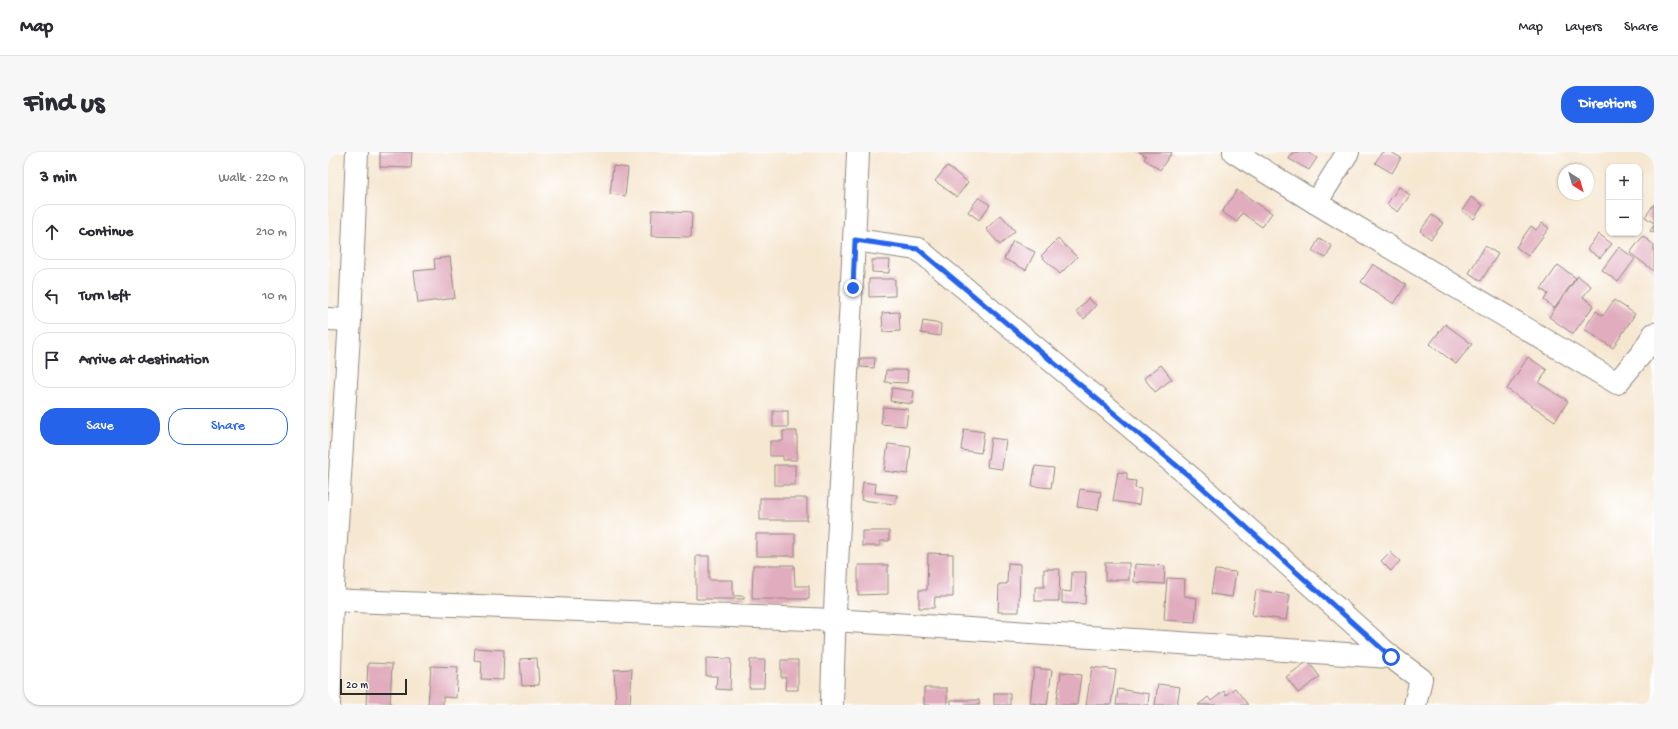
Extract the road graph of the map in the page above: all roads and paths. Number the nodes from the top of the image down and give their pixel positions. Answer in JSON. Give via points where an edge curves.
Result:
{"nodes":[{"id":1,"x":357,"y":152,"type":"edge"},
{"id":2,"x":858,"y":152,"type":"edge"},
{"id":3,"x":1234,"y":152,"type":"edge"},
{"id":4,"x":1348,"y":152,"type":"edge"},
{"id":5,"x":1316,"y":203,"type":"junction"},
{"id":6,"x":855,"y":240,"type":"junction"},
{"id":7,"x":328,"y":318,"type":"edge"},
{"id":8,"x":350,"y":320,"type":"junction"},
{"id":9,"x":1654,"y":334,"type":"edge"},
{"id":10,"x":330,"y":600,"type":"edge"},
{"id":11,"x":834,"y":620,"type":"junction"},
{"id":12,"x":1391,"y":657,"type":"junction"},
{"id":13,"x":329,"y":705,"type":"edge"},
{"id":14,"x":832,"y":705,"type":"edge"},
{"id":15,"x":1414,"y":705,"type":"edge"}],
"edges":[{"from":1,"to":8,"type":"street"},
{"from":2,"to":6,"type":"street"},
{"from":3,"to":5,"type":"street"},
{"from":4,"to":5,"type":"street"},
{"from":5,"to":9,"type":"street","via":[[1617,382],[1642,353]]},
{"from":6,"to":11,"type":"street"},
{"from":6,"to":12,"type":"street","via":[[918,249],[1195,481]]},
{"from":7,"to":8,"type":"street"},
{"from":8,"to":10,"type":"street"},
{"from":10,"to":11,"type":"street"},
{"from":10,"to":13,"type":"street"},
{"from":11,"to":12,"type":"street"},
{"from":11,"to":14,"type":"street"},
{"from":12,"to":15,"type":"street","via":[[1421,679]]}]}
